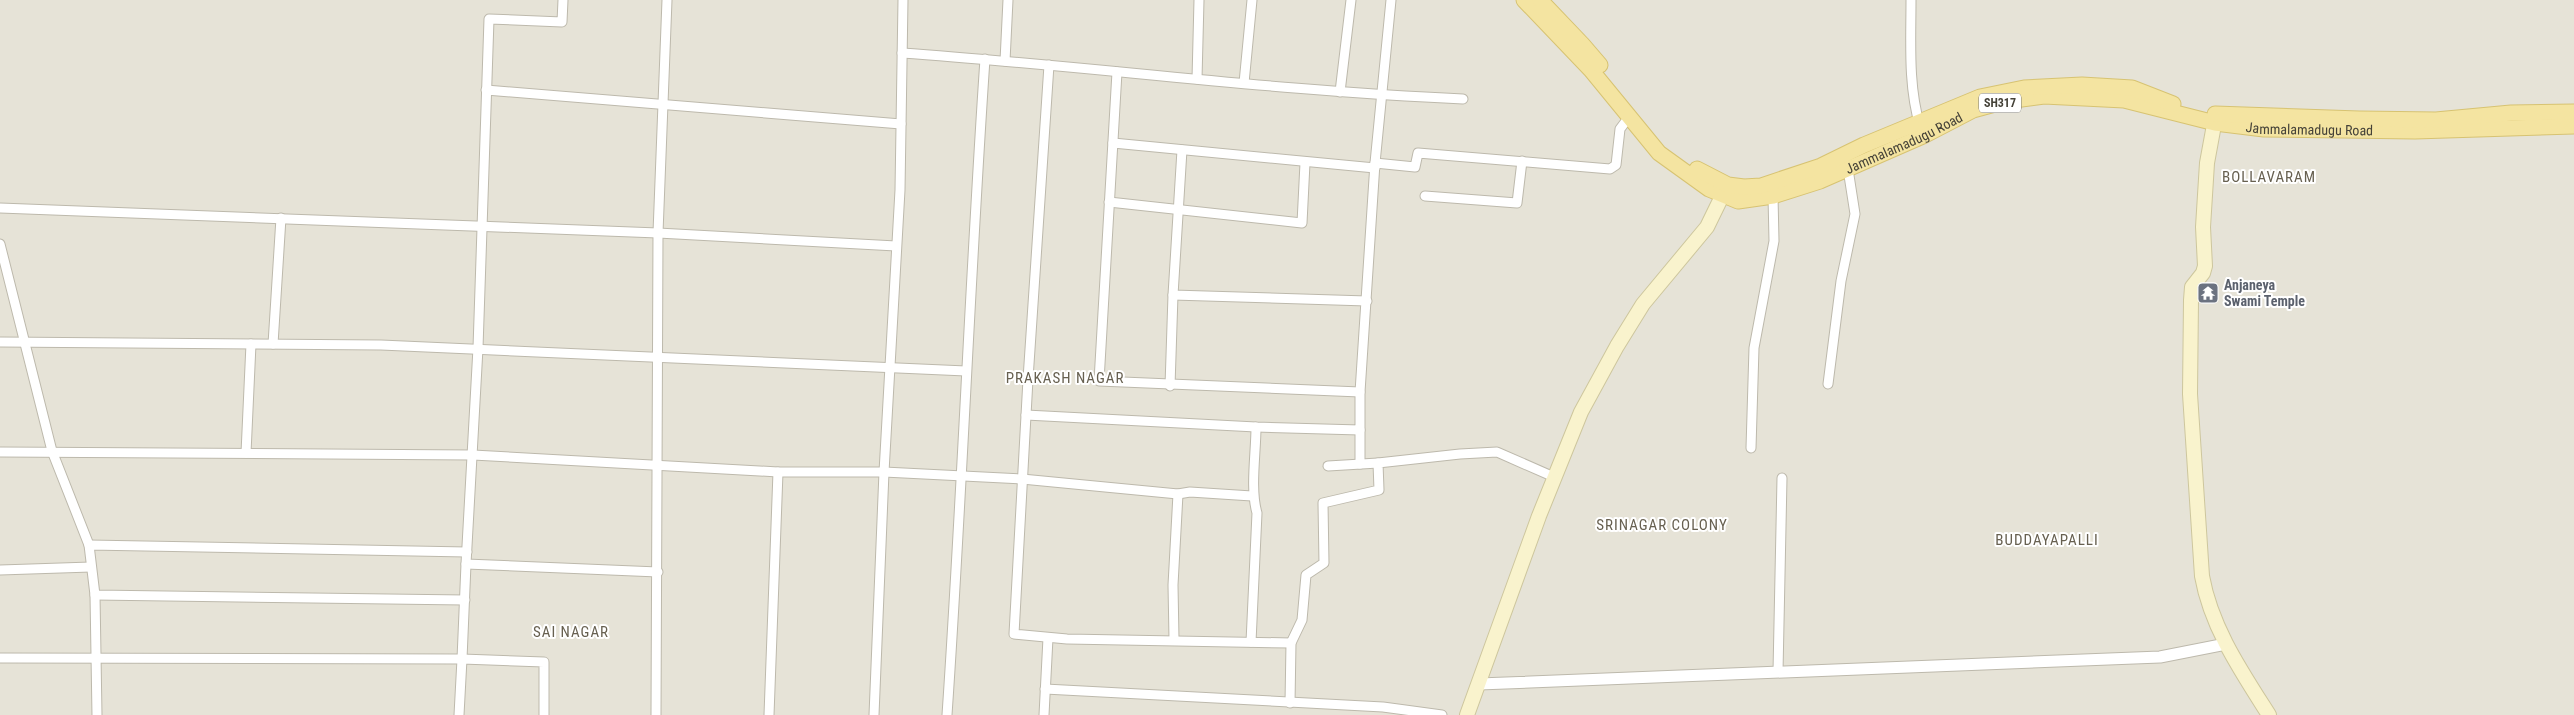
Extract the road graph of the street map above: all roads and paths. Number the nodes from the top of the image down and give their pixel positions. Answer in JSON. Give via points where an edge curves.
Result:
{"nodes":[{"id":1,"x":563,"y":0,"type":"edge"},
{"id":2,"x":667,"y":0,"type":"edge"},
{"id":3,"x":903,"y":0,"type":"edge"},
{"id":4,"x":1008,"y":0,"type":"edge"},
{"id":5,"x":1199,"y":0,"type":"edge"},
{"id":6,"x":1252,"y":0,"type":"edge"},
{"id":7,"x":1351,"y":0,"type":"edge"},
{"id":8,"x":1391,"y":0,"type":"edge"},
{"id":9,"x":1524,"y":0,"type":"edge"},
{"id":10,"x":1540,"y":0,"type":"edge"},
{"id":11,"x":1911,"y":0,"type":"edge"},
{"id":12,"x":902,"y":53,"type":"junction"},
{"id":13,"x":985,"y":59,"type":"junction"},
{"id":14,"x":1005,"y":61,"type":"junction"},
{"id":15,"x":1049,"y":65,"type":"junction"},
{"id":16,"x":1117,"y":72,"type":"junction"},
{"id":17,"x":1197,"y":79,"type":"junction"},
{"id":18,"x":1244,"y":84,"type":"junction"},
{"id":19,"x":486,"y":90,"type":"junction"},
{"id":20,"x":1340,"y":92,"type":"junction"},
{"id":21,"x":1382,"y":96,"type":"junction"},
{"id":22,"x":1463,"y":99,"type":"dead end"},
{"id":23,"x":664,"y":105,"type":"junction"},
{"id":24,"x":2574,"y":112,"type":"edge"},
{"id":25,"x":1629,"y":117,"type":"junction"},
{"id":26,"x":2216,"y":119,"type":"junction"},
{"id":27,"x":2533,"y":120,"type":"junction"},
{"id":28,"x":901,"y":124,"type":"junction"},
{"id":29,"x":2574,"y":126,"type":"edge"},
{"id":30,"x":1921,"y":129,"type":"junction"},
{"id":31,"x":1112,"y":144,"type":"junction"},
{"id":32,"x":1182,"y":150,"type":"junction"},
{"id":33,"x":1522,"y":161,"type":"junction"},
{"id":34,"x":1305,"y":163,"type":"junction"},
{"id":35,"x":1375,"y":166,"type":"junction"},
{"id":36,"x":1848,"y":169,"type":"junction"},
{"id":37,"x":1827,"y":171,"type":"junction"},
{"id":38,"x":1725,"y":190,"type":"junction"},
{"id":39,"x":1425,"y":196,"type":"dead end"},
{"id":40,"x":1773,"y":196,"type":"junction"},
{"id":41,"x":1109,"y":202,"type":"junction"},
{"id":42,"x":0,"y":208,"type":"edge"},
{"id":43,"x":1178,"y":208,"type":"junction"},
{"id":44,"x":281,"y":218,"type":"junction"},
{"id":45,"x":482,"y":225,"type":"junction"},
{"id":46,"x":658,"y":232,"type":"junction"},
{"id":47,"x":0,"y":244,"type":"edge"},
{"id":48,"x":896,"y":246,"type":"junction"},
{"id":49,"x":1173,"y":294,"type":"junction"},
{"id":50,"x":1367,"y":301,"type":"junction"},
{"id":51,"x":26,"y":341,"type":"junction"},
{"id":52,"x":0,"y":342,"type":"edge"},
{"id":53,"x":251,"y":344,"type":"junction"},
{"id":54,"x":273,"y":344,"type":"junction"},
{"id":55,"x":478,"y":348,"type":"junction"},
{"id":56,"x":659,"y":359,"type":"junction"},
{"id":57,"x":889,"y":368,"type":"junction"},
{"id":58,"x":966,"y":371,"type":"junction"},
{"id":59,"x":1828,"y":384,"type":"dead end"},
{"id":60,"x":1170,"y":386,"type":"junction"},
{"id":61,"x":1360,"y":392,"type":"junction"},
{"id":62,"x":1026,"y":416,"type":"junction"},
{"id":63,"x":1256,"y":427,"type":"junction"},
{"id":64,"x":1360,"y":430,"type":"junction"},
{"id":65,"x":1750,"y":448,"type":"dead end"},
{"id":66,"x":52,"y":451,"type":"junction"},
{"id":67,"x":0,"y":452,"type":"edge"},
{"id":68,"x":246,"y":453,"type":"junction"},
{"id":69,"x":473,"y":455,"type":"junction"},
{"id":70,"x":1378,"y":463,"type":"junction"},
{"id":71,"x":658,"y":464,"type":"junction"},
{"id":72,"x":1360,"y":464,"type":"junction"},
{"id":73,"x":1328,"y":466,"type":"dead end"},
{"id":74,"x":778,"y":472,"type":"junction"},
{"id":75,"x":884,"y":472,"type":"junction"},
{"id":76,"x":961,"y":476,"type":"junction"},
{"id":77,"x":1554,"y":477,"type":"junction"},
{"id":78,"x":1782,"y":478,"type":"dead end"},
{"id":79,"x":1022,"y":479,"type":"junction"},
{"id":80,"x":1178,"y":494,"type":"junction"},
{"id":81,"x":1252,"y":496,"type":"junction"},
{"id":82,"x":88,"y":545,"type":"junction"},
{"id":83,"x":467,"y":552,"type":"junction"},
{"id":84,"x":466,"y":564,"type":"junction"},
{"id":85,"x":91,"y":567,"type":"junction"},
{"id":86,"x":0,"y":570,"type":"edge"},
{"id":87,"x":658,"y":572,"type":"junction"},
{"id":88,"x":94,"y":596,"type":"junction"},
{"id":89,"x":464,"y":600,"type":"junction"},
{"id":90,"x":1048,"y":638,"type":"junction"},
{"id":91,"x":1174,"y":639,"type":"junction"},
{"id":92,"x":1251,"y":642,"type":"junction"},
{"id":93,"x":1291,"y":643,"type":"junction"},
{"id":94,"x":2226,"y":644,"type":"junction"},
{"id":95,"x":0,"y":658,"type":"edge"},
{"id":96,"x":95,"y":659,"type":"junction"},
{"id":97,"x":462,"y":659,"type":"junction"},
{"id":98,"x":1778,"y":672,"type":"junction"},
{"id":99,"x":1479,"y":684,"type":"junction"},
{"id":100,"x":1045,"y":689,"type":"junction"},
{"id":101,"x":1290,"y":703,"type":"junction"},
{"id":102,"x":97,"y":715,"type":"edge"},
{"id":103,"x":459,"y":715,"type":"edge"},
{"id":104,"x":544,"y":715,"type":"edge"},
{"id":105,"x":656,"y":715,"type":"edge"},
{"id":106,"x":769,"y":715,"type":"edge"},
{"id":107,"x":874,"y":715,"type":"edge"},
{"id":108,"x":947,"y":715,"type":"edge"},
{"id":109,"x":1044,"y":715,"type":"edge"},
{"id":110,"x":1442,"y":715,"type":"edge"},
{"id":111,"x":1468,"y":715,"type":"edge"},
{"id":112,"x":2269,"y":715,"type":"edge"}],
"edges":[{"from":1,"to":19,"type":"street","via":[[562,22],[489,19]]},
{"from":2,"to":23,"type":"street"},
{"from":3,"to":12,"type":"street"},
{"from":4,"to":14,"type":"street"},
{"from":5,"to":17,"type":"street"},
{"from":6,"to":18,"type":"street"},
{"from":7,"to":20,"type":"street"},
{"from":8,"to":21,"type":"street"},
{"from":9,"to":25,"type":"main road","name":"Jammalamadugu Road","via":[[1560,35]]},
{"from":10,"to":38,"type":"main road","via":[[1582,44],[1666,145]]},
{"from":11,"to":30,"type":"street","via":[[1914,104]]},
{"from":12,"to":13,"type":"street"},
{"from":12,"to":28,"type":"street"},
{"from":13,"to":14,"type":"street"},
{"from":13,"to":58,"type":"street"},
{"from":14,"to":15,"type":"street"},
{"from":15,"to":16,"type":"street"},
{"from":15,"to":62,"type":"street"},
{"from":16,"to":17,"type":"street"},
{"from":16,"to":31,"type":"street"},
{"from":17,"to":18,"type":"street"},
{"from":18,"to":20,"type":"street"},
{"from":19,"to":23,"type":"street"},
{"from":19,"to":45,"type":"street"},
{"from":20,"to":21,"type":"street"},
{"from":21,"to":22,"type":"street"},
{"from":21,"to":35,"type":"street"},
{"from":23,"to":28,"type":"street"},
{"from":23,"to":46,"type":"street"},
{"from":24,"to":27,"type":"main road"},
{"from":25,"to":33,"type":"street","via":[[1620,129],[1615,167]]},
{"from":25,"to":38,"type":"main road","name":"Jammalamadugu Road","via":[[1659,153],[1693,178]]},
{"from":26,"to":27,"type":"main road","via":[[2424,125]]},
{"from":26,"to":30,"type":"main road","via":[[2177,110],[2132,88],[2060,90],[1980,96]]},
{"from":26,"to":94,"type":"main road","via":[[2207,163],[2203,228],[2205,266],[2192,287],[2190,394],[2202,576],[2205,595]]},
{"from":27,"to":29,"type":"main road"},
{"from":28,"to":48,"type":"street"},
{"from":30,"to":36,"type":"main road","name":"Jammalamadugu Road"},
{"from":30,"to":37,"type":"main road"},
{"from":31,"to":32,"type":"street"},
{"from":31,"to":41,"type":"street"},
{"from":32,"to":34,"type":"street"},
{"from":32,"to":43,"type":"street"},
{"from":33,"to":35,"type":"street","via":[[1418,153],[1415,167]]},
{"from":33,"to":39,"type":"street","via":[[1517,203]]},
{"from":34,"to":35,"type":"street"},
{"from":34,"to":43,"type":"street","via":[[1302,223]]},
{"from":35,"to":50,"type":"street"},
{"from":36,"to":37,"type":"main road","name":"Jammalamadugu Road"},
{"from":36,"to":59,"type":"street","via":[[1855,214],[1841,280]]},
{"from":37,"to":38,"type":"main road","via":[[1761,186]]},
{"from":37,"to":40,"type":"main road","name":"Jammalamadugu Road"},
{"from":38,"to":40,"type":"main road","name":"Jammalamadugu Road","via":[[1738,201]]},
{"from":38,"to":77,"type":"main road","via":[[1707,227],[1643,304],[1617,346],[1581,412]]},
{"from":40,"to":65,"type":"street","via":[[1774,241],[1754,348]]},
{"from":41,"to":43,"type":"street"},
{"from":41,"to":60,"type":"street","via":[[1099,381]]},
{"from":42,"to":44,"type":"street"},
{"from":43,"to":49,"type":"street"},
{"from":44,"to":45,"type":"street"},
{"from":44,"to":54,"type":"street"},
{"from":45,"to":46,"type":"street"},
{"from":45,"to":55,"type":"street"},
{"from":46,"to":48,"type":"street"},
{"from":46,"to":56,"type":"street"},
{"from":47,"to":51,"type":"street"},
{"from":48,"to":57,"type":"street"},
{"from":49,"to":50,"type":"street"},
{"from":49,"to":60,"type":"street"},
{"from":50,"to":61,"type":"street"},
{"from":51,"to":52,"type":"street"},
{"from":51,"to":53,"type":"street"},
{"from":51,"to":66,"type":"street"},
{"from":53,"to":54,"type":"street"},
{"from":53,"to":68,"type":"street"},
{"from":54,"to":55,"type":"street"},
{"from":55,"to":56,"type":"street"},
{"from":55,"to":69,"type":"street"},
{"from":56,"to":57,"type":"street"},
{"from":56,"to":71,"type":"street"},
{"from":57,"to":58,"type":"street"},
{"from":57,"to":75,"type":"street"},
{"from":58,"to":76,"type":"street"},
{"from":60,"to":61,"type":"street"},
{"from":61,"to":64,"type":"street"},
{"from":62,"to":63,"type":"street"},
{"from":62,"to":79,"type":"street"},
{"from":63,"to":64,"type":"street"},
{"from":63,"to":81,"type":"street"},
{"from":64,"to":72,"type":"street"},
{"from":66,"to":67,"type":"street"},
{"from":66,"to":68,"type":"street"},
{"from":66,"to":82,"type":"street"},
{"from":68,"to":69,"type":"street"},
{"from":69,"to":71,"type":"street"},
{"from":69,"to":83,"type":"street"},
{"from":70,"to":72,"type":"street"},
{"from":70,"to":77,"type":"street","via":[[1497,452]]},
{"from":70,"to":93,"type":"street","via":[[1379,490],[1323,503],[1324,563],[1306,575],[1302,620]]},
{"from":71,"to":74,"type":"street"},
{"from":71,"to":87,"type":"street"},
{"from":72,"to":73,"type":"street"},
{"from":74,"to":75,"type":"street"},
{"from":74,"to":106,"type":"street"},
{"from":75,"to":76,"type":"street"},
{"from":75,"to":107,"type":"street"},
{"from":76,"to":79,"type":"street"},
{"from":76,"to":108,"type":"street"},
{"from":77,"to":99,"type":"main road"},
{"from":78,"to":98,"type":"street"},
{"from":79,"to":80,"type":"street"},
{"from":79,"to":90,"type":"street","via":[[1014,634]]},
{"from":80,"to":81,"type":"street"},
{"from":80,"to":91,"type":"street"},
{"from":81,"to":92,"type":"street","via":[[1257,513]]},
{"from":82,"to":83,"type":"street"},
{"from":82,"to":85,"type":"street"},
{"from":83,"to":84,"type":"street"},
{"from":84,"to":87,"type":"street"},
{"from":84,"to":89,"type":"street"},
{"from":85,"to":86,"type":"street"},
{"from":85,"to":88,"type":"street"},
{"from":87,"to":105,"type":"street"},
{"from":88,"to":89,"type":"street"},
{"from":88,"to":96,"type":"street"},
{"from":89,"to":97,"type":"street"},
{"from":90,"to":91,"type":"street"},
{"from":90,"to":100,"type":"street"},
{"from":91,"to":92,"type":"street"},
{"from":92,"to":93,"type":"street"},
{"from":93,"to":101,"type":"street"},
{"from":94,"to":98,"type":"street","via":[[2160,657]]},
{"from":94,"to":112,"type":"main road"},
{"from":95,"to":96,"type":"street"},
{"from":96,"to":97,"type":"street"},
{"from":96,"to":102,"type":"street"},
{"from":97,"to":103,"type":"street"},
{"from":97,"to":104,"type":"street","via":[[544,662]]},
{"from":98,"to":99,"type":"street"},
{"from":99,"to":111,"type":"main road"},
{"from":100,"to":101,"type":"street"},
{"from":100,"to":109,"type":"street"},
{"from":101,"to":110,"type":"street","via":[[1383,707]]}]}
